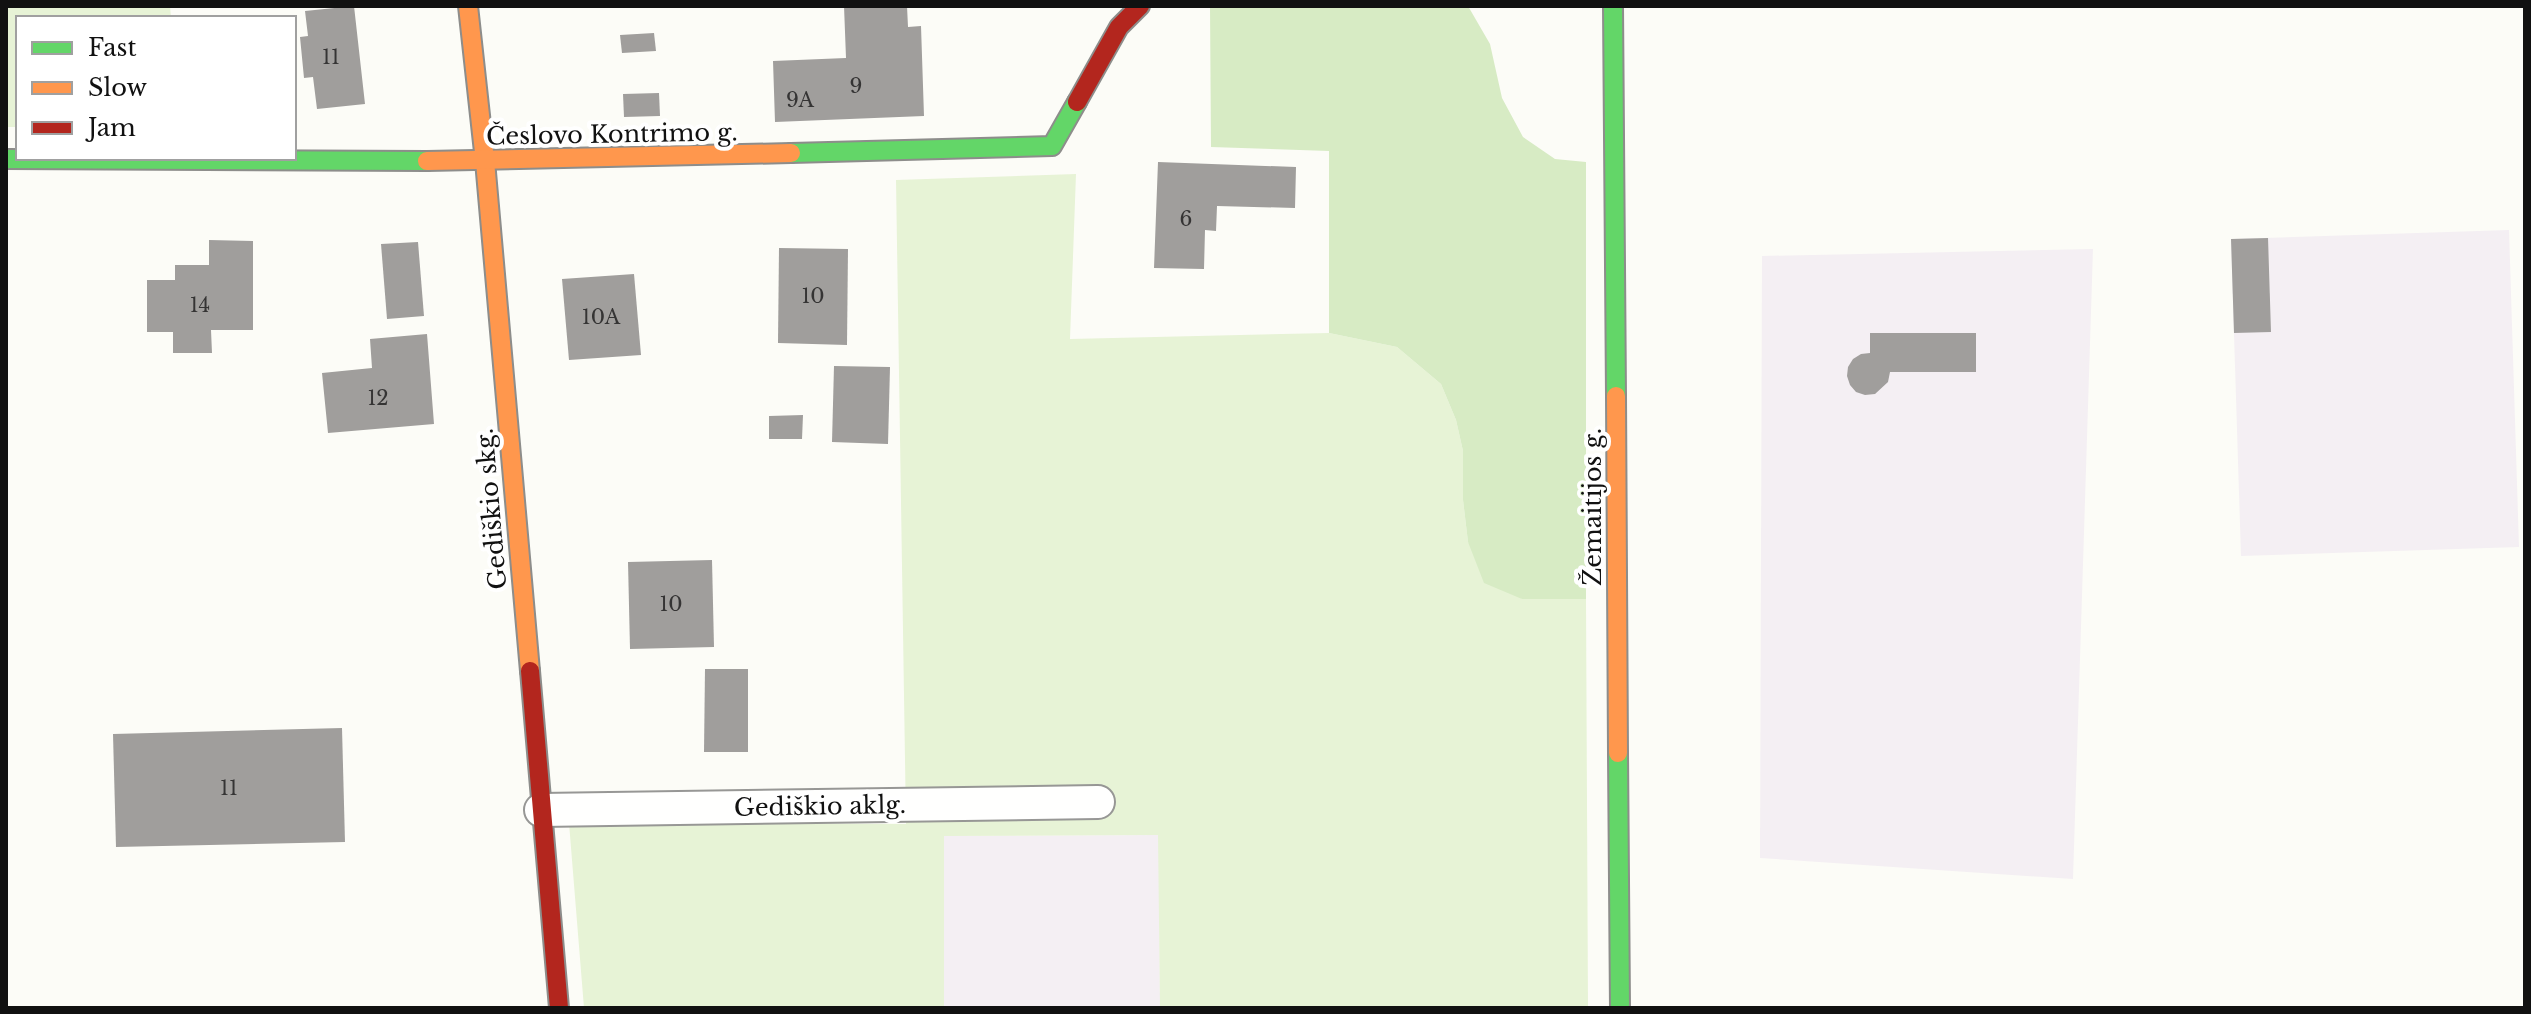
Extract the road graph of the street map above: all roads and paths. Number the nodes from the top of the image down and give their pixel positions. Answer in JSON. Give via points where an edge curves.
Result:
{"nodes":[{"id":1,"x":468,"y":6,"type":"edge"},
{"id":2,"x":1140,"y":6,"type":"edge"},
{"id":3,"x":1613,"y":6,"type":"edge"},
{"id":4,"x":246,"y":160,"type":"edge"},
{"id":5,"x":485,"y":161,"type":"junction"},
{"id":6,"x":1098,"y":802,"type":"dead end"},
{"id":7,"x":541,"y":810,"type":"junction"},
{"id":8,"x":559,"y":1008,"type":"edge"},
{"id":9,"x":1620,"y":1008,"type":"edge"}],
"edges":[{"from":1,"to":5,"type":"street","name":"Gediškio skg."},
{"from":2,"to":5,"type":"street","name":"Česlovo Kontrimo g.","via":[[1119,27],[1052,146]]},
{"from":3,"to":9,"type":"street","name":"Žemaitijos g."},
{"from":4,"to":5,"type":"street","name":"Česlovo Kontrimo g."},
{"from":5,"to":7,"type":"street","name":"Gediškio skg."},
{"from":6,"to":7,"type":"street","name":"Gediškio aklg."},
{"from":7,"to":8,"type":"street","name":"Gediškio skg."}]}
